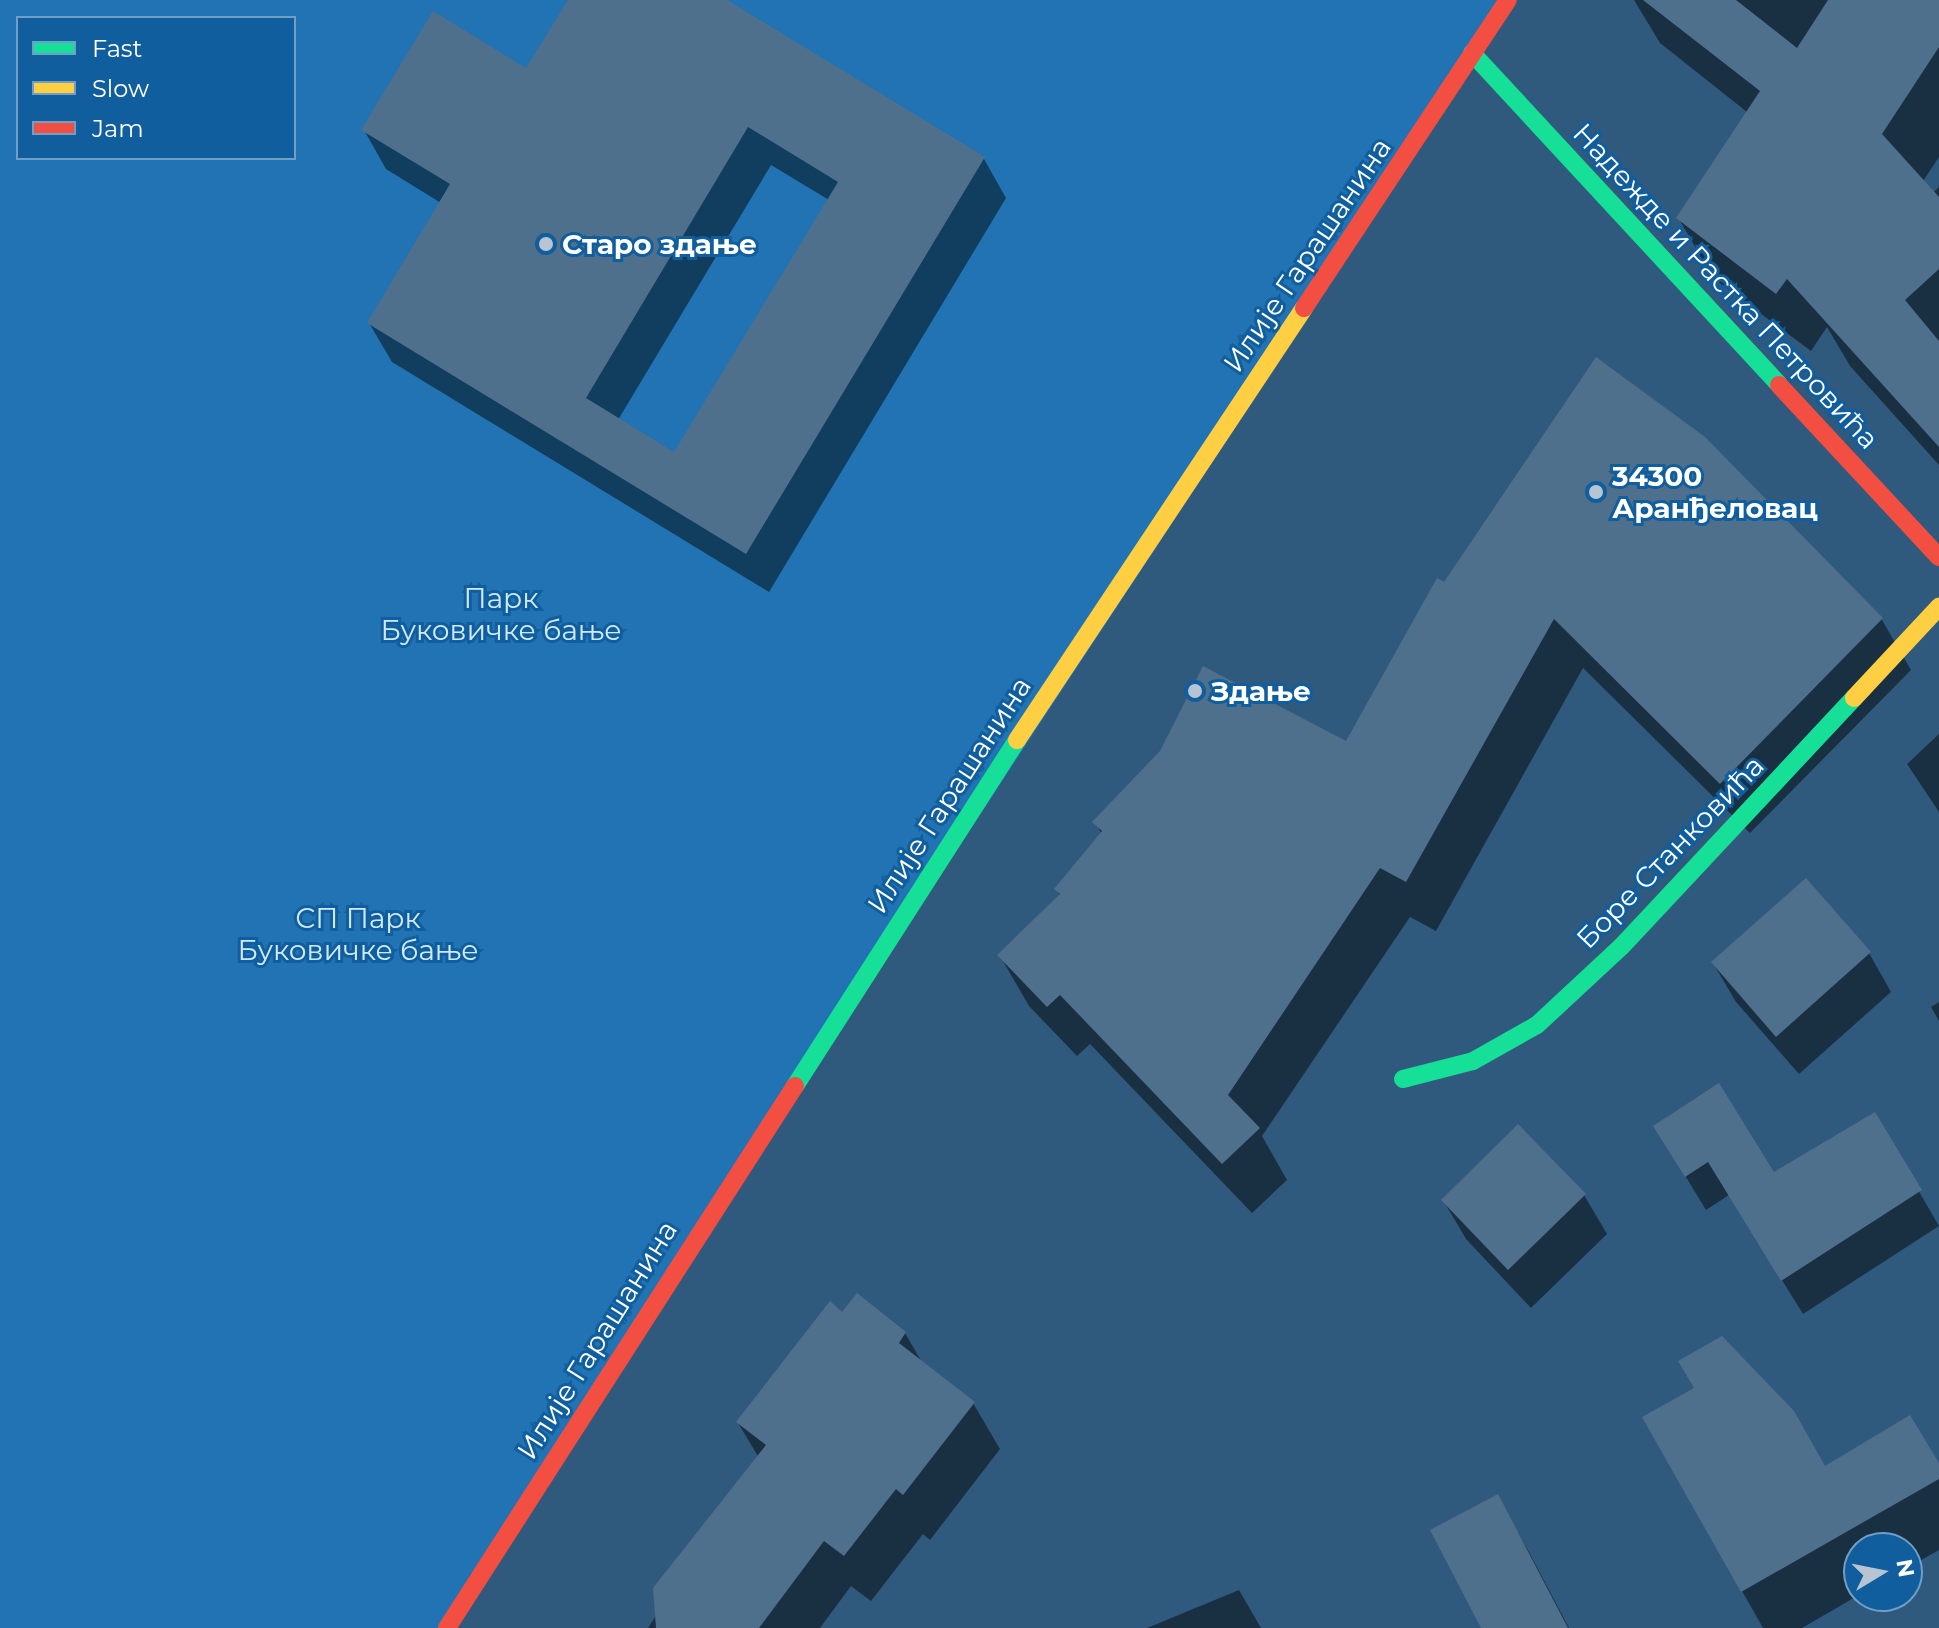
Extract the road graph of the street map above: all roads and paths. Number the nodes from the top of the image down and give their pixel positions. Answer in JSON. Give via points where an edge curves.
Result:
{"nodes":[{"id":1,"x":1508,"y":0,"type":"edge"},
{"id":2,"x":1472,"y":53,"type":"junction"},
{"id":3,"x":1939,"y":557,"type":"edge"},
{"id":4,"x":1939,"y":607,"type":"edge"},
{"id":5,"x":1403,"y":1079,"type":"dead end"},
{"id":6,"x":447,"y":1628,"type":"edge"}],
"edges":[{"from":1,"to":2,"type":"street","name":"Илије Гарашанина"},
{"from":2,"to":3,"type":"street","name":"Надежде и Растка Петровића"},
{"from":2,"to":6,"type":"street","name":"Илије Гарашанина","via":[[826,1035]]},
{"from":4,"to":5,"type":"street","name":"Боре Станковића","via":[[1621,947],[1537,1025],[1473,1061]]}]}
